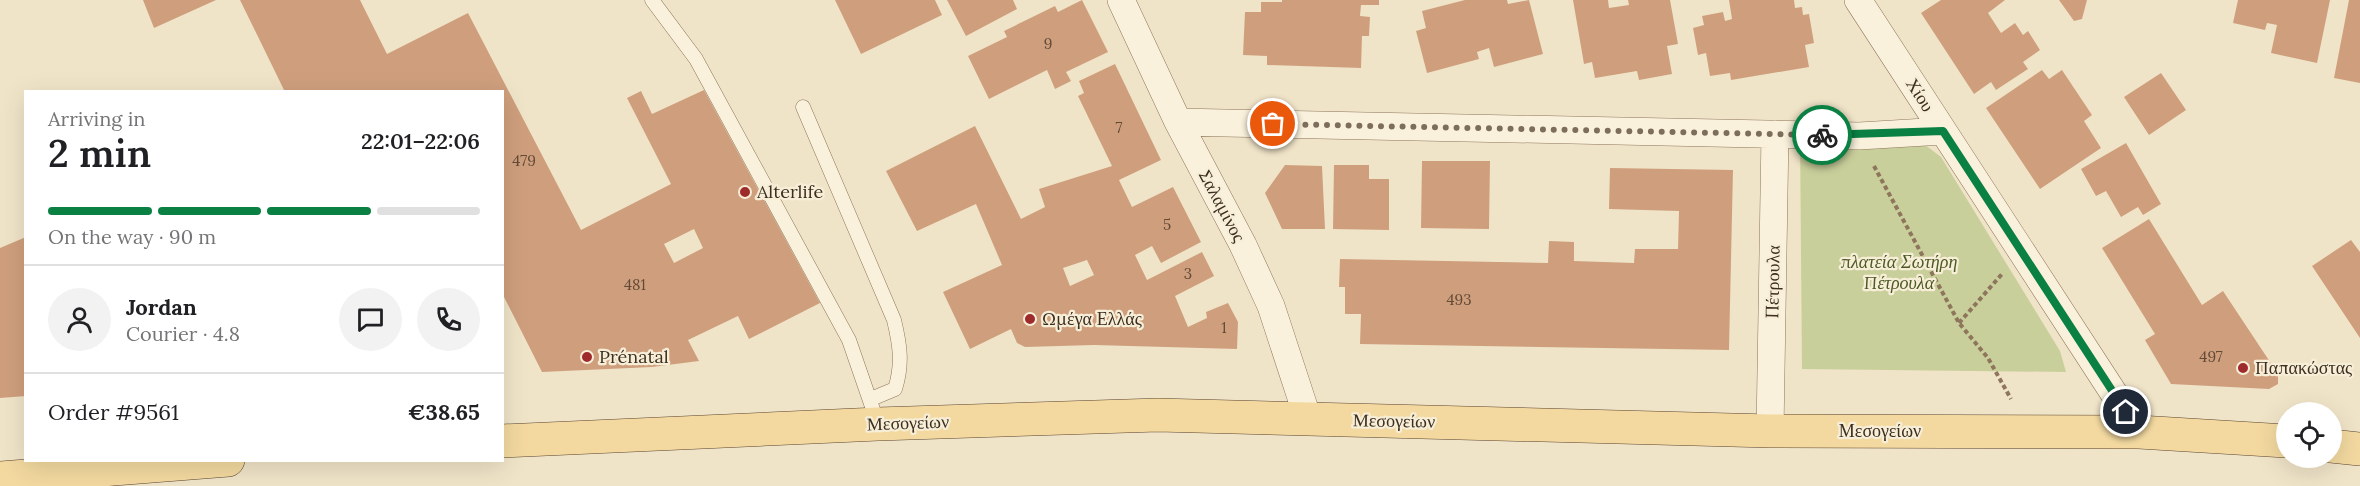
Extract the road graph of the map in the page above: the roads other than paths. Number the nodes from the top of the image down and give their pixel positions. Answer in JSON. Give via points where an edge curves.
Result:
{"nodes":[{"id":1,"x":652,"y":0,"type":"edge"},
{"id":2,"x":1121,"y":0,"type":"edge"},
{"id":3,"x":1858,"y":0,"type":"edge"},
{"id":4,"x":803,"y":106,"type":"dead end"},
{"id":5,"x":1178,"y":122,"type":"junction"},
{"id":6,"x":1943,"y":131,"type":"junction"},
{"id":7,"x":1775,"y":134,"type":"junction"},
{"id":8,"x":875,"y":412,"type":"junction"},
{"id":9,"x":1308,"y":419,"type":"junction"},
{"id":10,"x":1770,"y":431,"type":"junction"},
{"id":11,"x":2139,"y":432,"type":"junction"},
{"id":12,"x":2276,"y":440,"type":"edge"},
{"id":13,"x":504,"y":441,"type":"edge"},
{"id":14,"x":2342,"y":447,"type":"edge"},
{"id":15,"x":2360,"y":449,"type":"edge"},
{"id":16,"x":203,"y":462,"type":"edge"},
{"id":17,"x":0,"y":478,"type":"edge"}],
"edges":[{"from":1,"to":8,"type":"lane","via":[[702,70],[849,340]]},
{"from":2,"to":5,"type":"street","name":"Σαλαμίνος"},
{"from":3,"to":6,"type":"street","name":"Χίου"},
{"from":4,"to":8,"type":"lane","via":[[897,330],[900,372],[895,389]]},
{"from":5,"to":7,"type":"street"},
{"from":5,"to":9,"type":"street","name":"Σαλαμίνος","via":[[1266,296]]},
{"from":6,"to":7,"type":"street","via":[[1859,136]]},
{"from":6,"to":11,"type":"street","name":"Χίου"},
{"from":7,"to":10,"type":"street","name":"Πέτρουλα"},
{"from":8,"to":9,"type":"main road","name":"Μεσογείων"},
{"from":8,"to":13,"type":"main road","name":"Μεσογείων"},
{"from":9,"to":10,"type":"main road","name":"Μεσογείων"},
{"from":10,"to":11,"type":"main road","name":"Μεσογείων"},
{"from":11,"to":12,"type":"main road","name":"Μεσογείων"},
{"from":14,"to":15,"type":"main road"},
{"from":16,"to":17,"type":"main road"}]}
